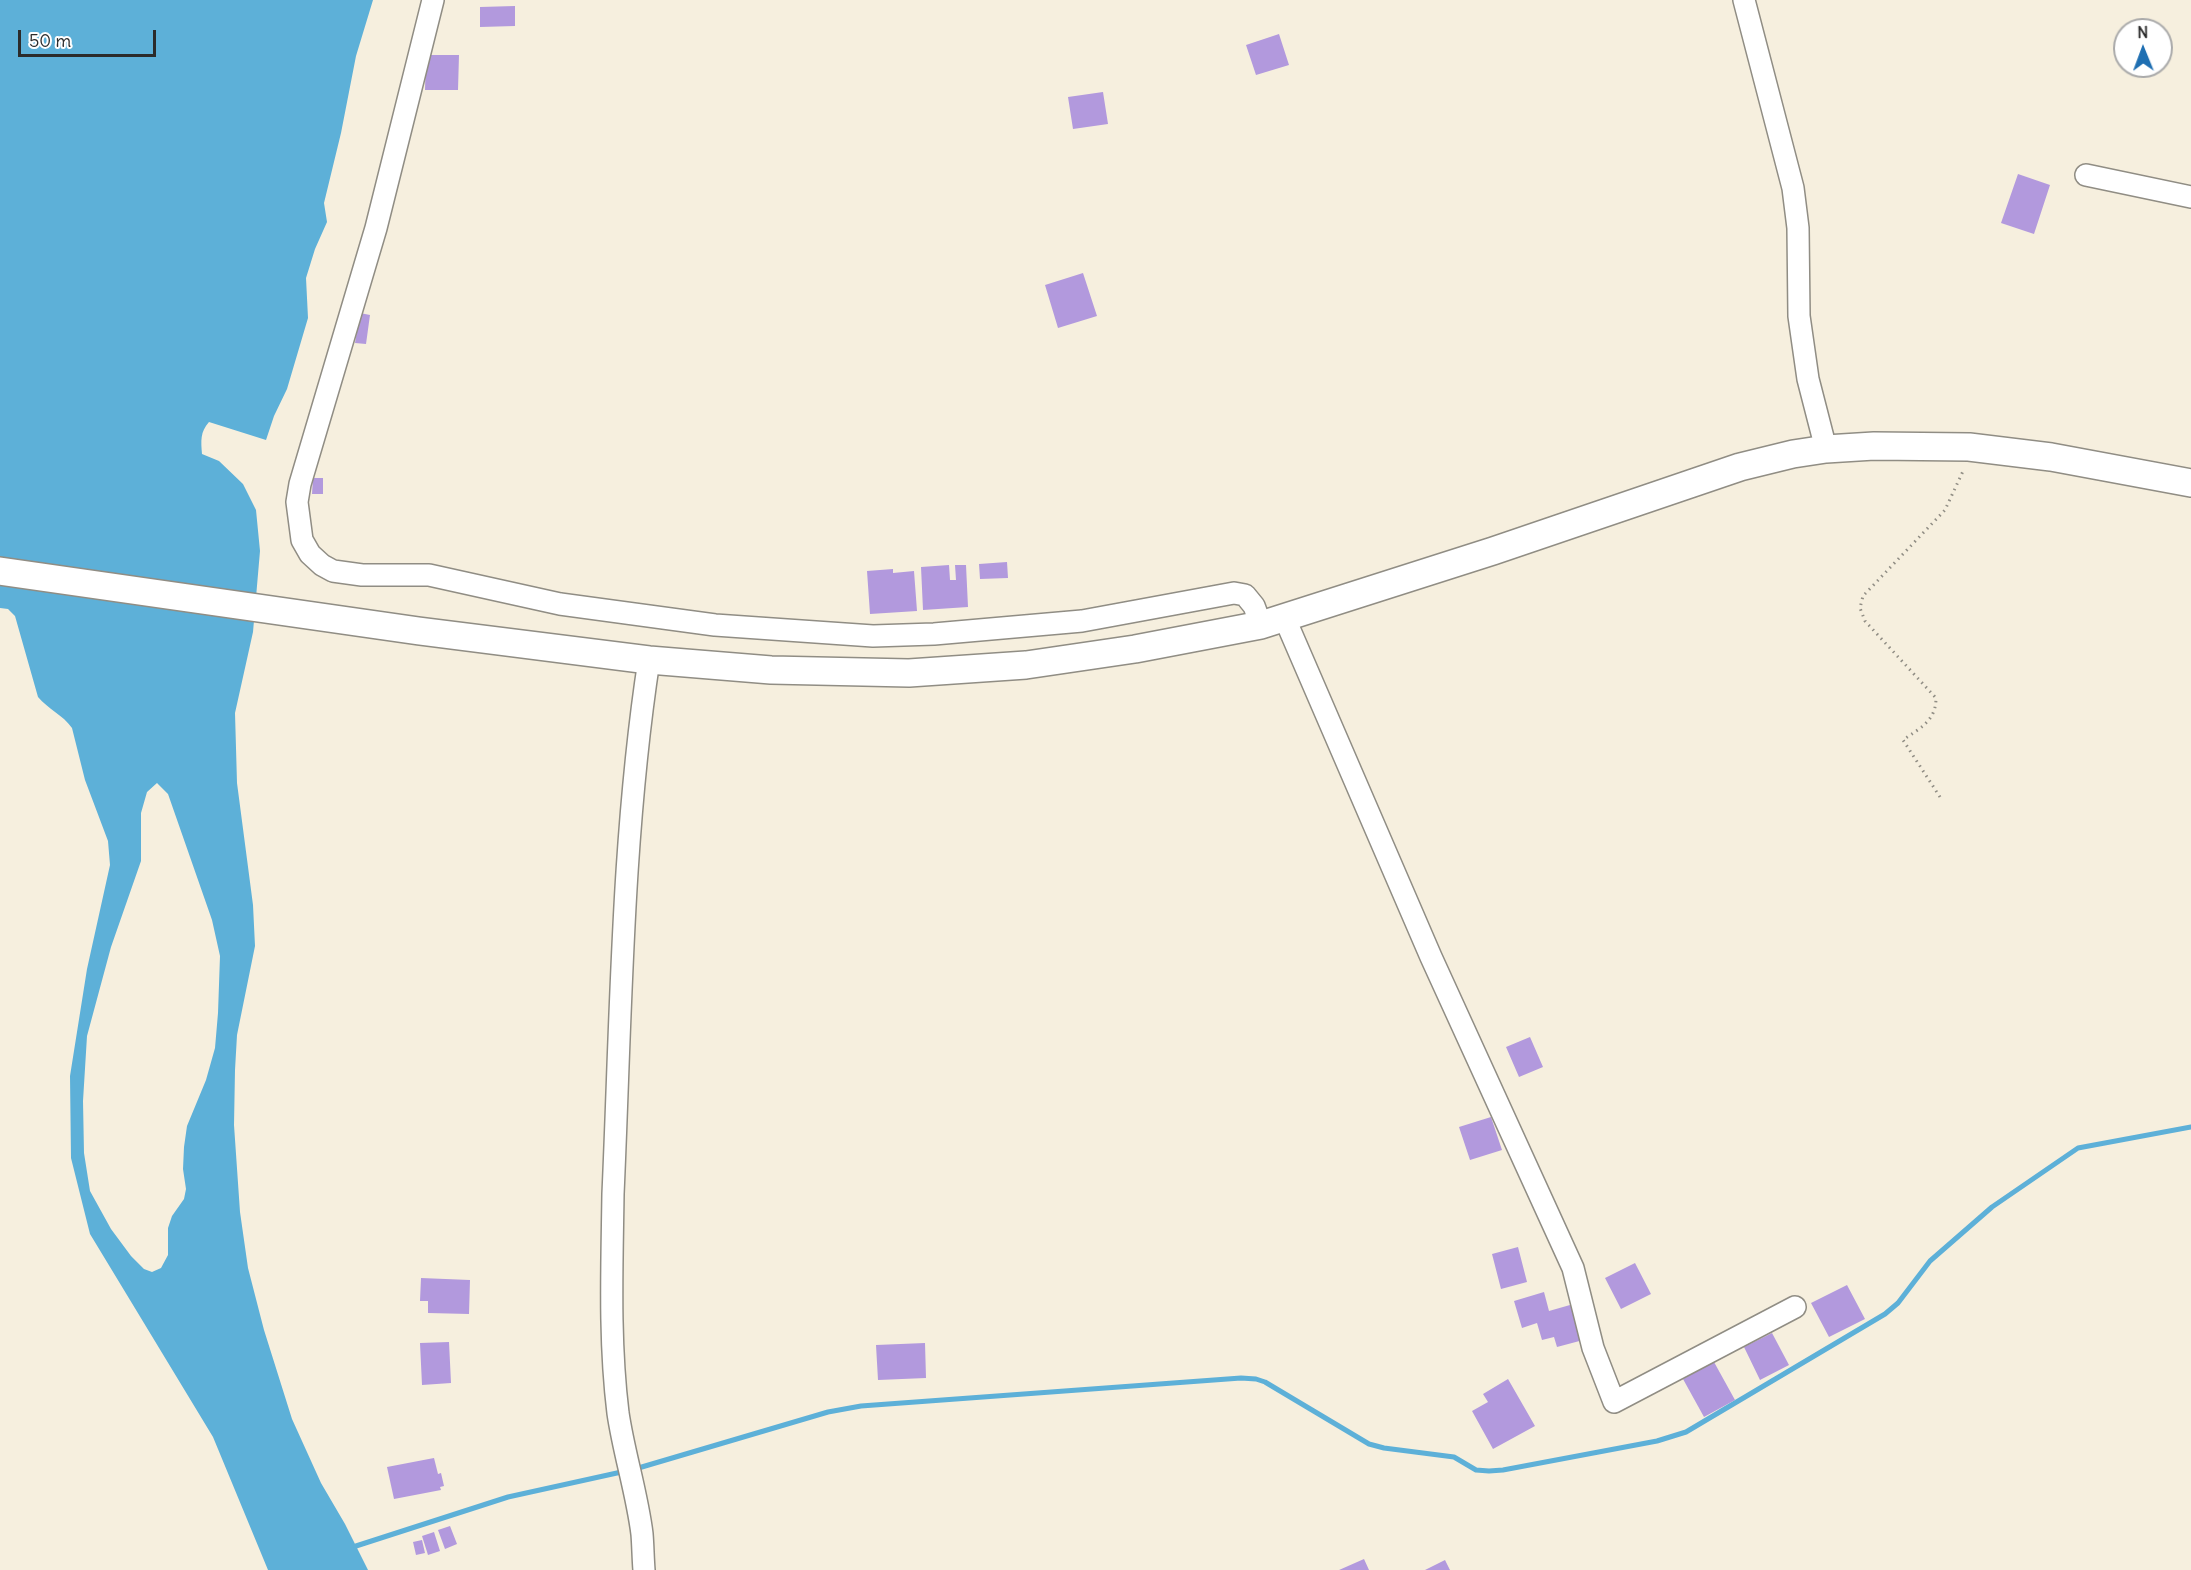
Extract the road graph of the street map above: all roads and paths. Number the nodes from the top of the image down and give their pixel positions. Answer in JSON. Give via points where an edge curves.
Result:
{"nodes":[{"id":1,"x":433,"y":0,"type":"edge"},
{"id":2,"x":1744,"y":0,"type":"edge"},
{"id":3,"x":2086,"y":176,"type":"dead end"},
{"id":4,"x":2191,"y":197,"type":"edge"},
{"id":5,"x":1969,"y":447,"type":"junction"},
{"id":6,"x":1826,"y":448,"type":"junction"},
{"id":7,"x":2191,"y":483,"type":"edge"},
{"id":8,"x":0,"y":571,"type":"edge"},
{"id":9,"x":1273,"y":622,"type":"junction"},
{"id":10,"x":649,"y":660,"type":"junction"},
{"id":11,"x":1940,"y":797,"type":"dead end"},
{"id":12,"x":1795,"y":1307,"type":"dead end"},
{"id":13,"x":644,"y":1570,"type":"edge"}],
"edges":[{"from":1,"to":9,"type":"street","via":[[376,228],[300,484],[297,502],[302,540],[322,564],[348,574],[429,574],[560,604],[788,631],[873,636],[986,630],[1082,621],[1234,592],[1245,595]]},
{"from":2,"to":6,"type":"street","via":[[1793,188],[1798,228],[1799,316],[1808,379]]},
{"from":3,"to":4,"type":"street"},
{"from":5,"to":6,"type":"main road"},
{"from":5,"to":7,"type":"main road","via":[[2050,457]]},
{"from":5,"to":11,"type":"path","via":[[1965,468],[1945,510],[1863,596],[1860,608],[1865,621],[1936,698],[1936,711],[1927,723],[1903,740]]},
{"from":6,"to":9,"type":"main road","via":[[1740,467]]},
{"from":8,"to":10,"type":"main road","via":[[418,632]]},
{"from":9,"to":10,"type":"main road","via":[[1048,662],[909,673],[771,670]]},
{"from":9,"to":12,"type":"street","via":[[1573,1268],[1593,1348],[1614,1402]]},
{"from":10,"to":13,"type":"street","via":[[639,727],[630,844],[613,1194],[613,1340],[618,1410],[642,1534]]}]}
